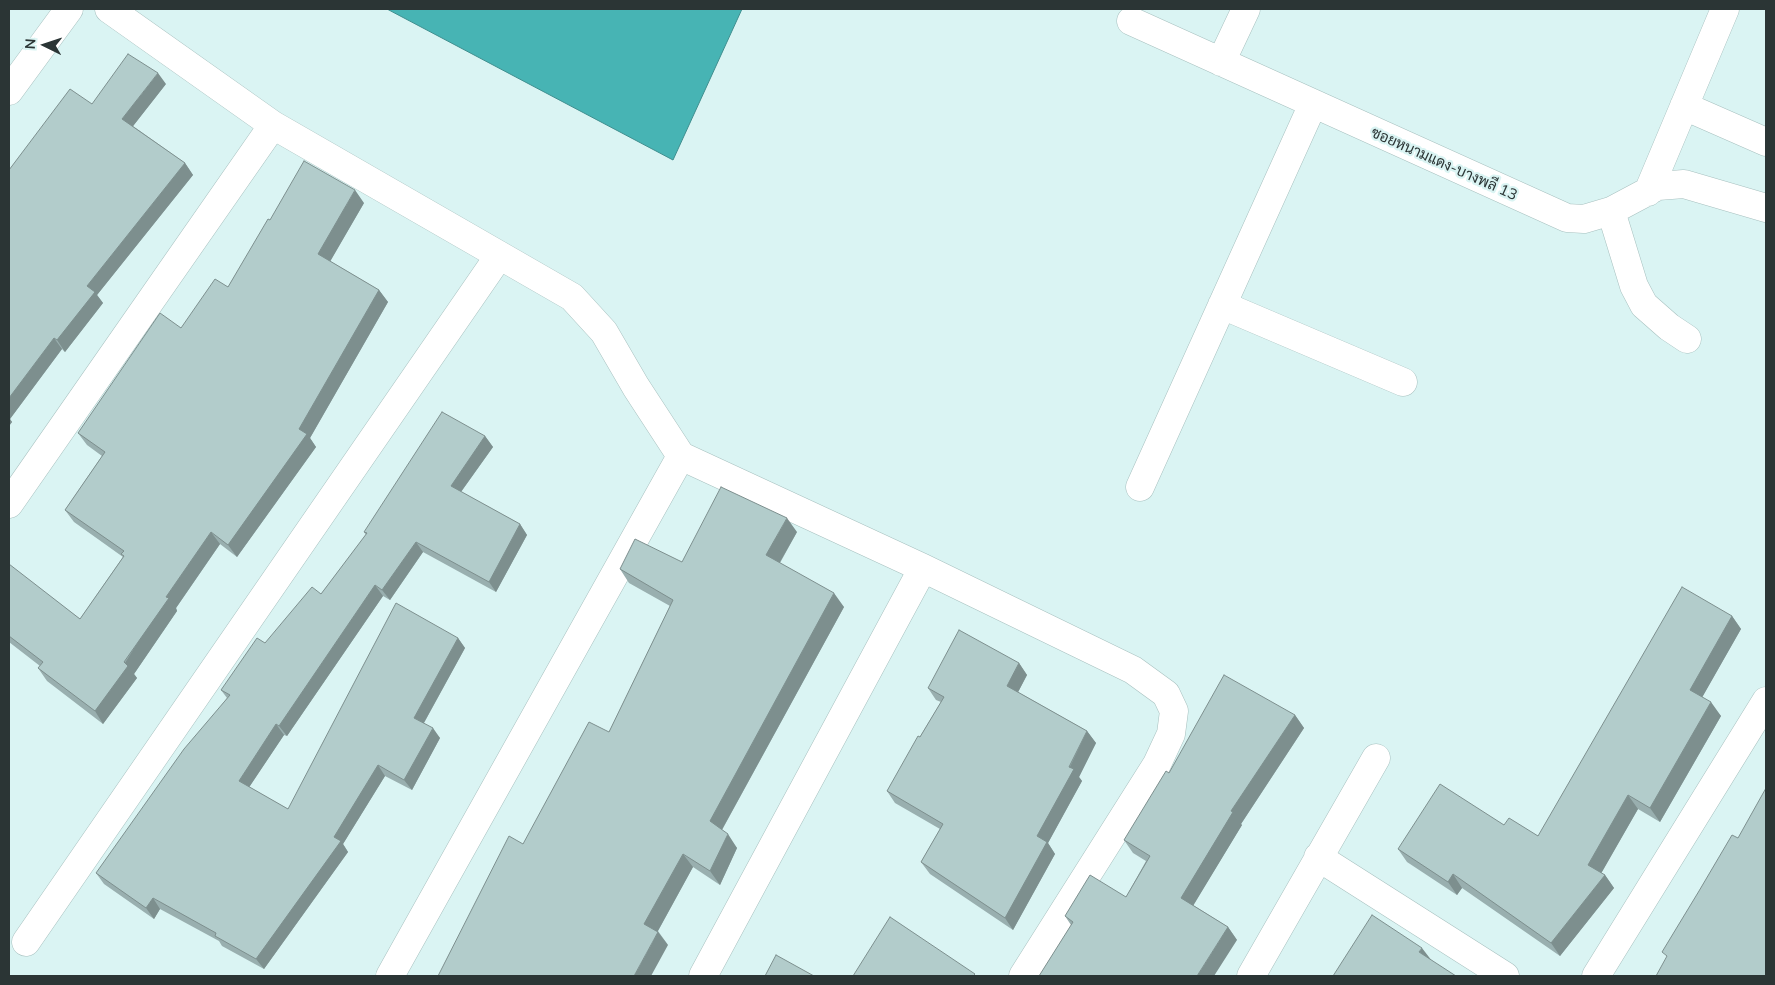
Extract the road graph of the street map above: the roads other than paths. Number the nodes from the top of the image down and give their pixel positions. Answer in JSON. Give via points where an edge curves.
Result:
{"nodes":[{"id":1,"x":69,"y":9,"type":"edge"},
{"id":2,"x":109,"y":9,"type":"edge"},
{"id":3,"x":1246,"y":9,"type":"edge"},
{"id":4,"x":1725,"y":9,"type":"edge"},
{"id":5,"x":1131,"y":21,"type":"dead end"},
{"id":6,"x":1221,"y":62,"type":"junction"},
{"id":7,"x":9,"y":91,"type":"edge"},
{"id":8,"x":1313,"y":104,"type":"junction"},
{"id":9,"x":1684,"y":106,"type":"junction"},
{"id":10,"x":273,"y":125,"type":"junction"},
{"id":11,"x":1766,"y":142,"type":"edge"},
{"id":12,"x":1648,"y":192,"type":"junction"},
{"id":13,"x":1766,"y":208,"type":"edge"},
{"id":14,"x":1611,"y":211,"type":"junction"},
{"id":15,"x":499,"y":256,"type":"junction"},
{"id":16,"x":1222,"y":305,"type":"junction"},
{"id":17,"x":1687,"y":339,"type":"dead end"},
{"id":18,"x":1403,"y":382,"type":"dead end"},
{"id":19,"x":681,"y":456,"type":"junction"},
{"id":20,"x":1140,"y":487,"type":"dead end"},
{"id":21,"x":9,"y":504,"type":"edge"},
{"id":22,"x":923,"y":568,"type":"junction"},
{"id":23,"x":1766,"y":701,"type":"edge"},
{"id":24,"x":1376,"y":758,"type":"dead end"},
{"id":25,"x":1318,"y":858,"type":"junction"},
{"id":26,"x":26,"y":942,"type":"dead end"},
{"id":27,"x":390,"y":976,"type":"edge"},
{"id":28,"x":703,"y":976,"type":"edge"},
{"id":29,"x":1023,"y":976,"type":"edge"},
{"id":30,"x":1251,"y":976,"type":"edge"},
{"id":31,"x":1505,"y":976,"type":"edge"},
{"id":32,"x":1596,"y":976,"type":"edge"}],
"edges":[{"from":1,"to":7,"type":"street"},
{"from":2,"to":10,"type":"street"},
{"from":3,"to":6,"type":"street"},
{"from":4,"to":9,"type":"street"},
{"from":5,"to":6,"type":"street","name":"ซอยหนามแดง-บางพลี 13"},
{"from":6,"to":8,"type":"street","name":"ซอยหนามแดง-บางพลี 13"},
{"from":8,"to":14,"type":"street","name":"ซอยหนามแดง-บางพลี 13","via":[[1567,218],[1584,219]]},
{"from":8,"to":16,"type":"street"},
{"from":9,"to":11,"type":"street"},
{"from":9,"to":12,"type":"street"},
{"from":10,"to":15,"type":"street"},
{"from":10,"to":21,"type":"street"},
{"from":12,"to":13,"type":"street","name":"ซอยหนามแดง-บางพลี 13","via":[[1658,186],[1684,184]]},
{"from":12,"to":14,"type":"street","name":"ซอยหนามแดง-บางพลี 13"},
{"from":14,"to":17,"type":"street","via":[[1634,286],[1644,305]]},
{"from":15,"to":19,"type":"street","via":[[572,297],[604,332]]},
{"from":15,"to":26,"type":"street"},
{"from":16,"to":18,"type":"street"},
{"from":16,"to":20,"type":"street"},
{"from":19,"to":22,"type":"street"},
{"from":19,"to":27,"type":"street"},
{"from":22,"to":28,"type":"street"},
{"from":22,"to":29,"type":"street","via":[[1133,670],[1166,694],[1174,711],[1171,734],[1156,764]]},
{"from":23,"to":32,"type":"street"},
{"from":24,"to":25,"type":"street"},
{"from":25,"to":30,"type":"street"},
{"from":25,"to":31,"type":"street"}]}
